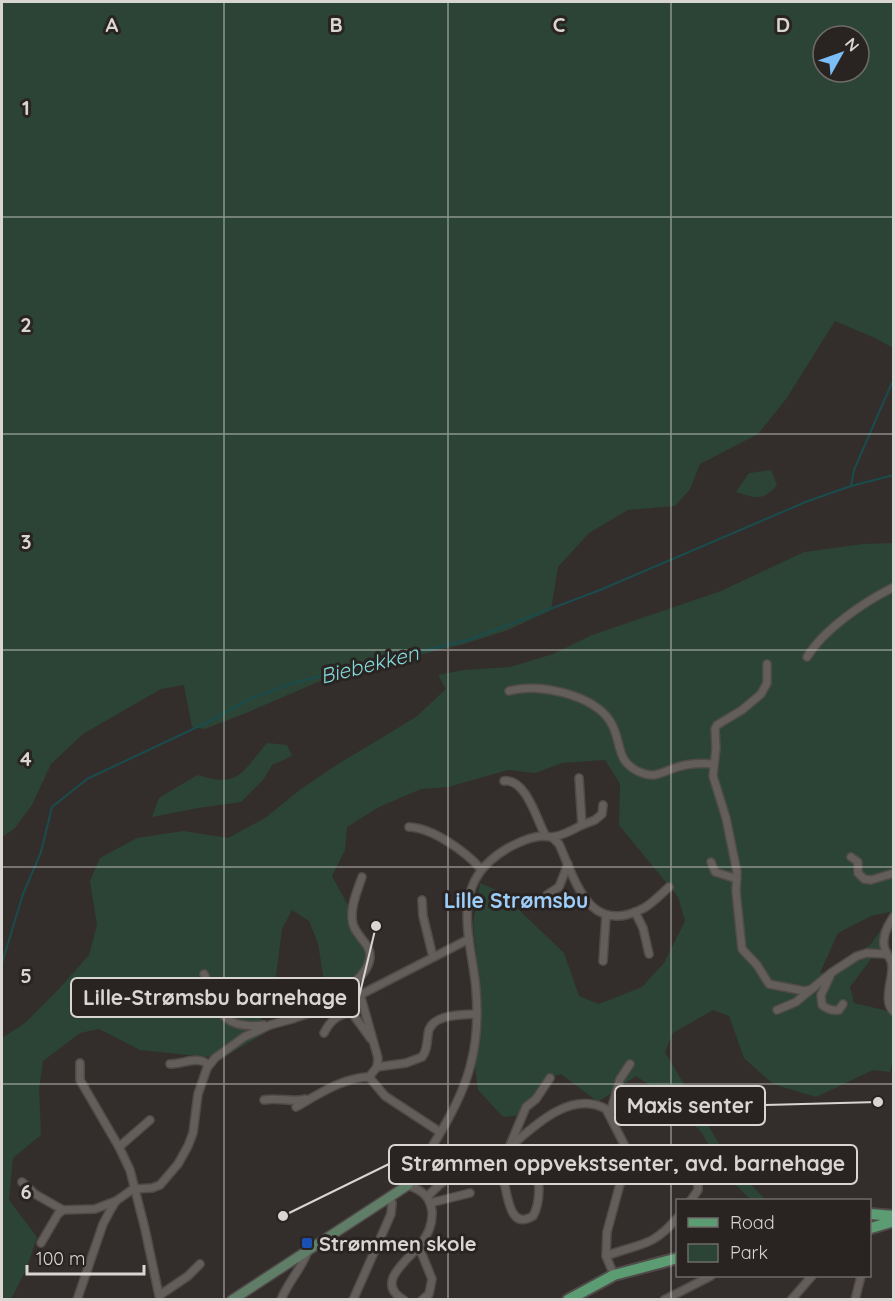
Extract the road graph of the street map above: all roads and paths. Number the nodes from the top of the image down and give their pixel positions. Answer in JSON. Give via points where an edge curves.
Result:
{"nodes":[{"id":1,"x":894,"y":587,"type":"edge"},
{"id":2,"x":807,"y":657,"type":"dead end"},
{"id":3,"x":767,"y":664,"type":"dead end"},
{"id":4,"x":509,"y":690,"type":"dead end"},
{"id":5,"x":712,"y":764,"type":"junction"},
{"id":6,"x":579,"y":778,"type":"dead end"},
{"id":7,"x":504,"y":780,"type":"dead end"},
{"id":8,"x":603,"y":805,"type":"dead end"},
{"id":9,"x":582,"y":825,"type":"junction"},
{"id":10,"x":409,"y":827,"type":"dead end"},
{"id":11,"x":548,"y":836,"type":"junction"},
{"id":12,"x":851,"y":857,"type":"dead end"},
{"id":13,"x":711,"y":862,"type":"dead end"},
{"id":14,"x":568,"y":864,"type":"junction"},
{"id":15,"x":481,"y":869,"type":"junction"},
{"id":16,"x":894,"y":873,"type":"edge"},
{"id":17,"x":362,"y":876,"type":"dead end"},
{"id":18,"x":737,"y":879,"type":"junction"},
{"id":19,"x":669,"y":887,"type":"dead end"},
{"id":20,"x":547,"y":895,"type":"dead end"},
{"id":21,"x":423,"y":900,"type":"dead end"},
{"id":22,"x":636,"y":912,"type":"junction"},
{"id":23,"x":606,"y":916,"type":"junction"},
{"id":24,"x":894,"y":916,"type":"edge"},
{"id":25,"x":469,"y":939,"type":"junction"},
{"id":26,"x":649,"y":954,"type":"dead end"},
{"id":27,"x":886,"y":954,"type":"junction"},
{"id":28,"x":433,"y":957,"type":"junction"},
{"id":29,"x":603,"y":961,"type":"dead end"},
{"id":30,"x":893,"y":964,"type":"edge"},
{"id":31,"x":831,"y":973,"type":"junction"},
{"id":32,"x":204,"y":974,"type":"dead end"},
{"id":33,"x":812,"y":989,"type":"junction"},
{"id":34,"x":360,"y":994,"type":"junction"},
{"id":35,"x":843,"y":1004,"type":"dead end"},
{"id":36,"x":327,"y":1005,"type":"junction"},
{"id":37,"x":777,"y":1010,"type":"dead end"},
{"id":38,"x":894,"y":1012,"type":"edge"},
{"id":39,"x":476,"y":1014,"type":"junction"},
{"id":40,"x":270,"y":1025,"type":"junction"},
{"id":41,"x":324,"y":1033,"type":"dead end"},
{"id":42,"x":377,"y":1049,"type":"junction"},
{"id":43,"x":80,"y":1063,"type":"dead end"},
{"id":44,"x":170,"y":1064,"type":"dead end"},
{"id":45,"x":630,"y":1064,"type":"dead end"},
{"id":46,"x":209,"y":1065,"type":"junction"},
{"id":47,"x":377,"y":1067,"type":"junction"},
{"id":48,"x":369,"y":1077,"type":"junction"},
{"id":49,"x":550,"y":1078,"type":"dead end"},
{"id":50,"x":313,"y":1097,"type":"junction"},
{"id":51,"x":264,"y":1100,"type":"dead end"},
{"id":52,"x":296,"y":1107,"type":"dead end"},
{"id":53,"x":610,"y":1114,"type":"junction"},
{"id":54,"x":150,"y":1120,"type":"dead end"},
{"id":55,"x":440,"y":1132,"type":"junction"},
{"id":56,"x":119,"y":1147,"type":"junction"},
{"id":57,"x":510,"y":1147,"type":"junction"},
{"id":58,"x":681,"y":1159,"type":"dead end"},
{"id":59,"x":22,"y":1182,"type":"dead end"},
{"id":60,"x":408,"y":1185,"type":"junction"},
{"id":61,"x":136,"y":1189,"type":"junction"},
{"id":62,"x":470,"y":1193,"type":"dead end"},
{"id":63,"x":390,"y":1199,"type":"junction"},
{"id":64,"x":692,"y":1199,"type":"edge"},
{"id":65,"x":428,"y":1200,"type":"junction"},
{"id":66,"x":116,"y":1202,"type":"junction"},
{"id":67,"x":63,"y":1210,"type":"junction"},
{"id":68,"x":871,"y":1214,"type":"edge"},
{"id":69,"x":894,"y":1216,"type":"edge"},
{"id":70,"x":676,"y":1219,"type":"edge"},
{"id":71,"x":894,"y":1221,"type":"edge"},
{"id":72,"x":871,"y":1229,"type":"edge"},
{"id":73,"x":41,"y":1243,"type":"dead end"},
{"id":74,"x":419,"y":1246,"type":"junction"},
{"id":75,"x":308,"y":1250,"type":"junction"},
{"id":76,"x":606,"y":1256,"type":"junction"},
{"id":77,"x":676,"y":1259,"type":"edge"},
{"id":78,"x":200,"y":1264,"type":"dead end"},
{"id":79,"x":614,"y":1275,"type":"junction"},
{"id":80,"x":707,"y":1277,"type":"edge"},
{"id":81,"x":811,"y":1277,"type":"edge"},
{"id":82,"x":860,"y":1277,"type":"edge"},
{"id":83,"x":160,"y":1297,"type":"edge"},
{"id":84,"x":392,"y":1297,"type":"edge"},
{"id":85,"x":77,"y":1299,"type":"edge"},
{"id":86,"x":232,"y":1299,"type":"edge"},
{"id":87,"x":281,"y":1299,"type":"edge"},
{"id":88,"x":352,"y":1299,"type":"edge"},
{"id":89,"x":404,"y":1299,"type":"edge"},
{"id":90,"x":422,"y":1299,"type":"edge"},
{"id":91,"x":568,"y":1299,"type":"edge"},
{"id":92,"x":664,"y":1299,"type":"edge"},
{"id":93,"x":791,"y":1299,"type":"edge"},
{"id":94,"x":855,"y":1299,"type":"edge"}],
"edges":[{"from":1,"to":2,"type":"street","via":[[828,633]]},
{"from":3,"to":5,"type":"street","via":[[761,694],[717,725]]},
{"from":4,"to":5,"type":"street","via":[[542,688],[590,704],[609,718],[624,762],[640,773],[655,776],[672,768]]},
{"from":5,"to":18,"type":"street"},
{"from":6,"to":9,"type":"street"},
{"from":7,"to":11,"type":"street","via":[[523,791]]},
{"from":8,"to":9,"type":"street","via":[[602,814]]},
{"from":9,"to":11,"type":"street"},
{"from":10,"to":15,"type":"street","via":[[421,827],[437,835]]},
{"from":11,"to":14,"type":"street","via":[[559,844]]},
{"from":11,"to":15,"type":"street","via":[[530,839],[502,852]]},
{"from":12,"to":16,"type":"street","via":[[858,862],[858,873],[864,879]]},
{"from":13,"to":18,"type":"street","via":[[715,872]]},
{"from":14,"to":20,"type":"street","via":[[560,887]]},
{"from":14,"to":23,"type":"street","via":[[588,904]]},
{"from":15,"to":25,"type":"street","via":[[468,895],[465,915]]},
{"from":17,"to":36,"type":"street","via":[[352,917],[357,933],[368,947],[368,962],[358,981]]},
{"from":18,"to":33,"type":"street","via":[[743,952],[769,984]]},
{"from":19,"to":22,"type":"street"},
{"from":21,"to":28,"type":"street"},
{"from":22,"to":23,"type":"street"},
{"from":22,"to":26,"type":"street"},
{"from":23,"to":29,"type":"street"},
{"from":24,"to":27,"type":"street","via":[[884,936]]},
{"from":25,"to":28,"type":"street"},
{"from":25,"to":39,"type":"street"},
{"from":27,"to":30,"type":"street"},
{"from":27,"to":31,"type":"street","via":[[856,956]]},
{"from":28,"to":34,"type":"street"},
{"from":30,"to":38,"type":"street","via":[[888,1002]]},
{"from":31,"to":33,"type":"street"},
{"from":31,"to":35,"type":"street","via":[[821,995],[822,1005],[839,1010]]},
{"from":32,"to":40,"type":"street","via":[[218,1007],[231,1022],[241,1026]]},
{"from":33,"to":37,"type":"street"},
{"from":34,"to":36,"type":"street"},
{"from":34,"to":42,"type":"street"},
{"from":36,"to":40,"type":"street"},
{"from":39,"to":47,"type":"street","via":[[435,1021],[429,1028],[422,1057]]},
{"from":39,"to":55,"type":"street","via":[[475,1040],[464,1086]]},
{"from":40,"to":46,"type":"street","via":[[230,1046]]},
{"from":41,"to":42,"type":"street","via":[[338,1017],[352,1013]]},
{"from":42,"to":47,"type":"street"},
{"from":43,"to":56,"type":"street","via":[[80,1080]]},
{"from":44,"to":46,"type":"street","via":[[197,1059]]},
{"from":45,"to":53,"type":"street","via":[[620,1079]]},
{"from":46,"to":61,"type":"street","via":[[198,1094],[193,1133],[178,1164],[160,1185]]},
{"from":47,"to":48,"type":"street"},
{"from":48,"to":50,"type":"street","via":[[354,1079]]},
{"from":48,"to":55,"type":"street","via":[[385,1096]]},
{"from":49,"to":57,"type":"street","via":[[526,1107]]},
{"from":50,"to":51,"type":"street","via":[[300,1101]]},
{"from":50,"to":52,"type":"street"},
{"from":53,"to":57,"type":"street","via":[[588,1102],[570,1105]]},
{"from":53,"to":76,"type":"street","via":[[628,1152],[628,1169],[607,1232]]},
{"from":54,"to":56,"type":"street"},
{"from":55,"to":60,"type":"street"},
{"from":56,"to":61,"type":"street"},
{"from":57,"to":65,"type":"street","via":[[537,1171],[533,1216],[522,1219],[511,1210],[500,1168],[493,1161],[472,1162]]},
{"from":58,"to":64,"type":"street","via":[[684,1173],[698,1183]]},
{"from":59,"to":67,"type":"street"},
{"from":60,"to":63,"type":"main road"},
{"from":60,"to":65,"type":"street"},
{"from":61,"to":66,"type":"street"},
{"from":61,"to":83,"type":"street"},
{"from":62,"to":65,"type":"street"},
{"from":63,"to":75,"type":"main road"},
{"from":63,"to":88,"type":"street","via":[[391,1214]]},
{"from":65,"to":74,"type":"street","via":[[431,1226]]},
{"from":66,"to":67,"type":"street","via":[[94,1209]]},
{"from":66,"to":85,"type":"street","via":[[103,1224]]},
{"from":67,"to":73,"type":"street"},
{"from":68,"to":69,"type":"main road"},
{"from":70,"to":76,"type":"street","via":[[661,1236],[648,1243]]},
{"from":71,"to":72,"type":"main road"},
{"from":74,"to":84,"type":"street","via":[[395,1274]]},
{"from":74,"to":90,"type":"street","via":[[432,1279],[429,1294]]},
{"from":75,"to":86,"type":"main road"},
{"from":75,"to":87,"type":"street"},
{"from":76,"to":79,"type":"street"},
{"from":77,"to":79,"type":"main road"},
{"from":78,"to":83,"type":"street"},
{"from":79,"to":91,"type":"main road"},
{"from":80,"to":92,"type":"street"},
{"from":81,"to":93,"type":"street"},
{"from":82,"to":94,"type":"street"},
{"from":84,"to":89,"type":"street"}]}
